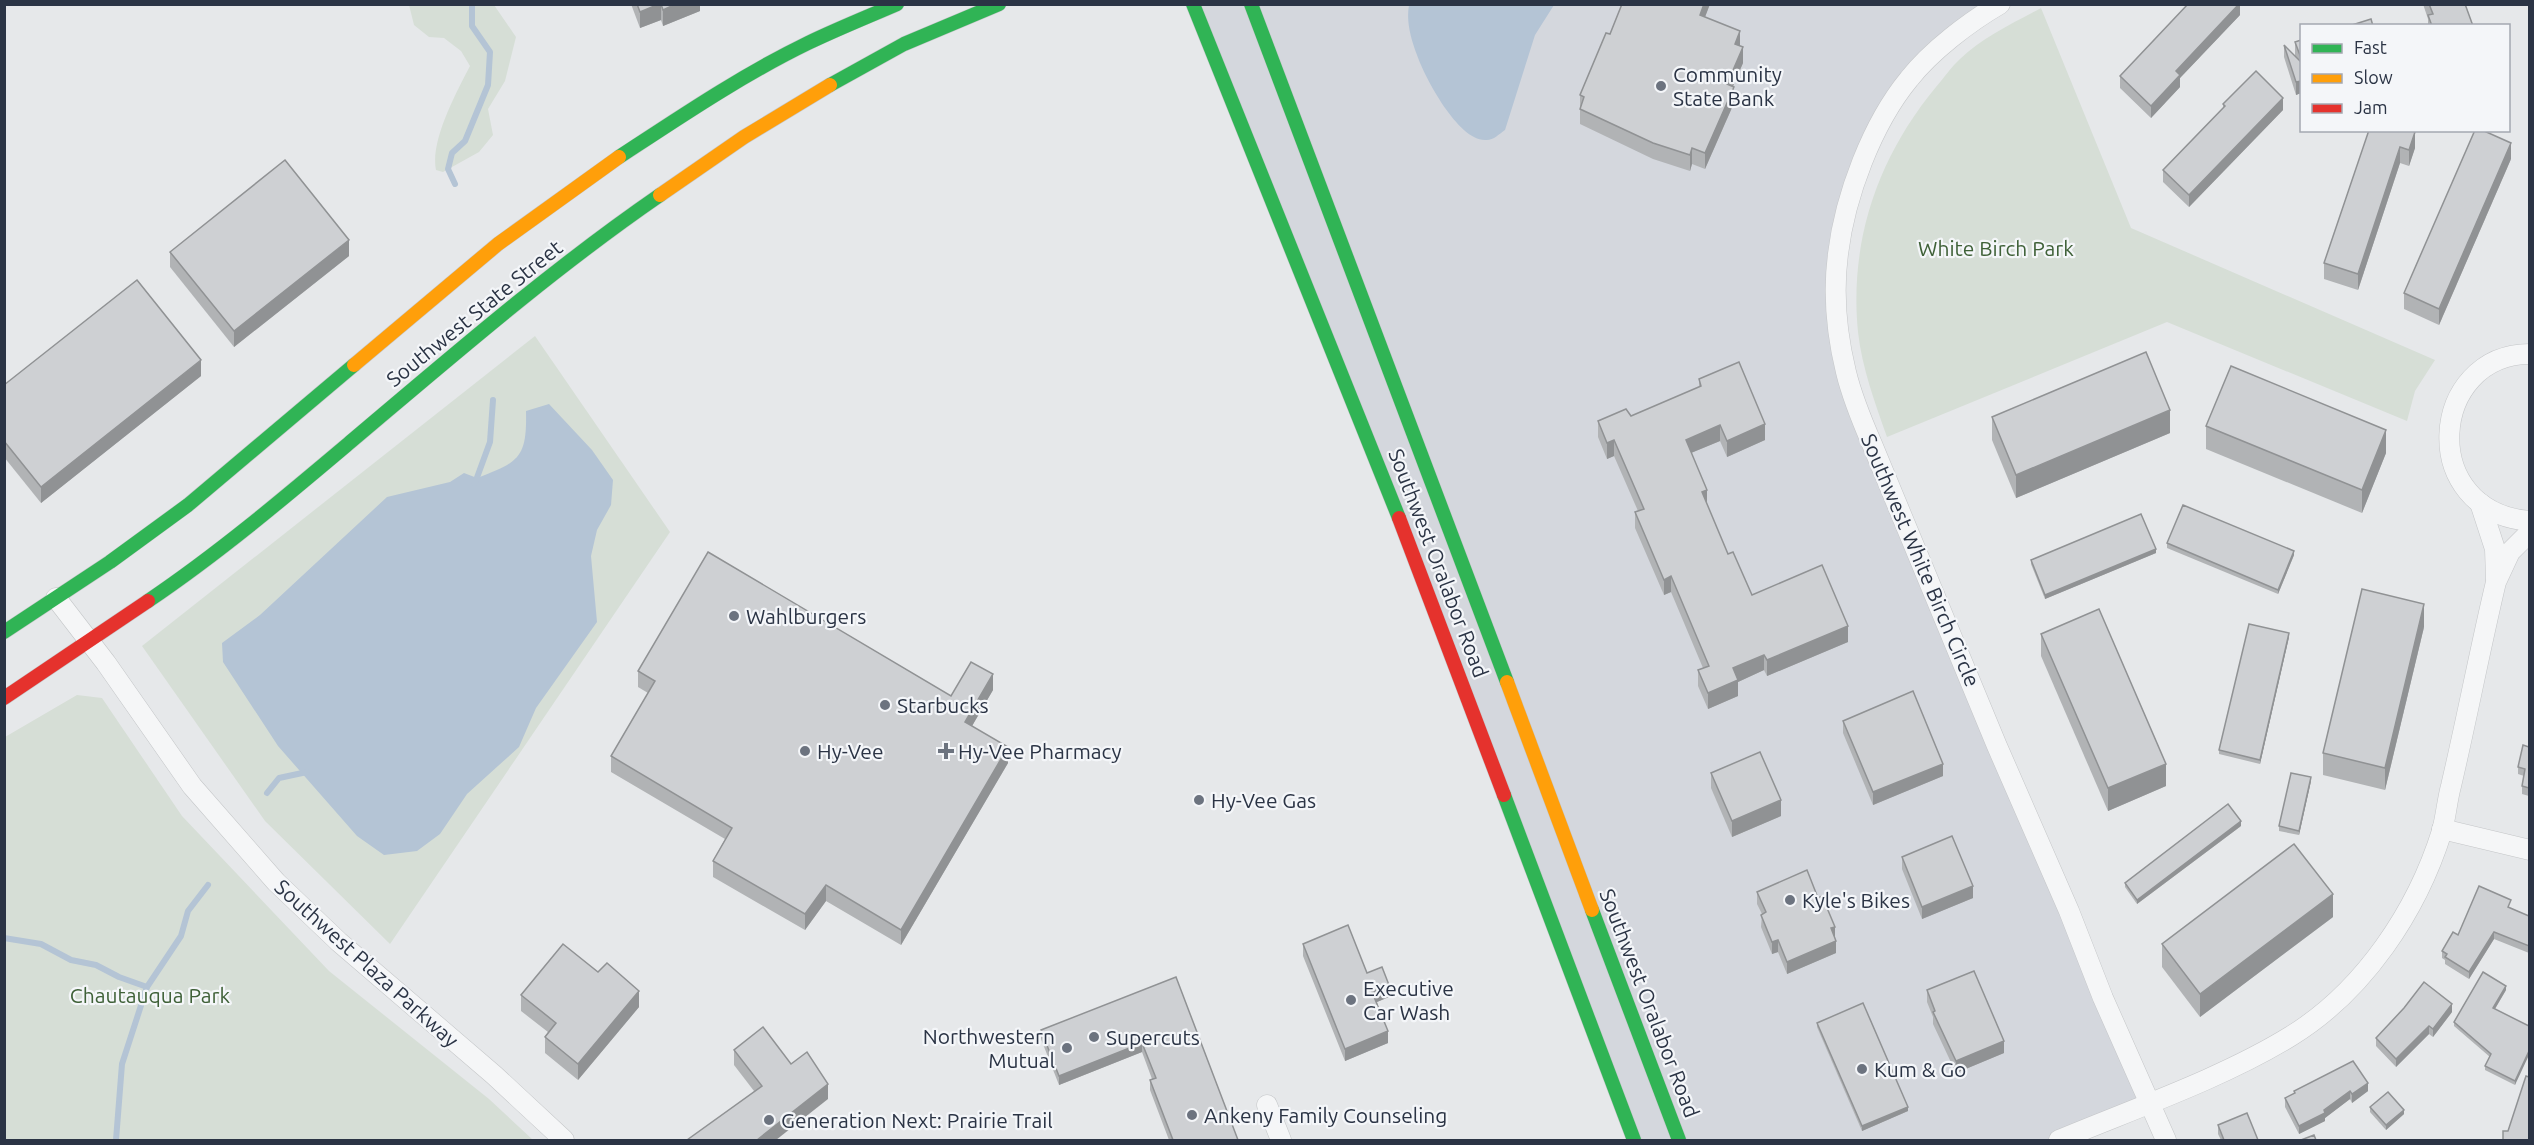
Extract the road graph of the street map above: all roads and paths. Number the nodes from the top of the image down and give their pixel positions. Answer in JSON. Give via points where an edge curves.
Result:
{"nodes":[{"id":1,"x":897,"y":4,"type":"edge"},
{"id":2,"x":999,"y":4,"type":"edge"},
{"id":3,"x":1193,"y":4,"type":"edge"},
{"id":4,"x":1251,"y":4,"type":"edge"},
{"id":5,"x":2000,"y":4,"type":"edge"},
{"id":6,"x":2529,"y":338,"type":"edge"},
{"id":7,"x":2529,"y":354,"type":"edge"},
{"id":8,"x":2505,"y":358,"type":"junction"},
{"id":9,"x":2480,"y":503,"type":"junction"},
{"id":10,"x":2529,"y":520,"type":"edge"},
{"id":11,"x":2529,"y":532,"type":"edge"},
{"id":12,"x":2496,"y":582,"type":"junction"},
{"id":13,"x":56,"y":598,"type":"junction"},
{"id":14,"x":4,"y":632,"type":"edge"},
{"id":15,"x":89,"y":642,"type":"junction"},
{"id":16,"x":4,"y":698,"type":"edge"},
{"id":17,"x":2442,"y":829,"type":"junction"},
{"id":18,"x":2529,"y":850,"type":"edge"},
{"id":19,"x":2149,"y":1102,"type":"junction"},
{"id":20,"x":1267,"y":1105,"type":"dead end"},
{"id":21,"x":564,"y":1140,"type":"edge"},
{"id":22,"x":1281,"y":1140,"type":"edge"},
{"id":23,"x":1634,"y":1140,"type":"edge"},
{"id":24,"x":1679,"y":1140,"type":"edge"},
{"id":25,"x":2059,"y":1140,"type":"edge"},
{"id":26,"x":2166,"y":1140,"type":"edge"}],
"edges":[{"from":1,"to":13,"type":"main road","name":"Southwest State Street","via":[[774,61],[606,165],[498,244],[188,505]]},
{"from":2,"to":15,"type":"main road","name":"Southwest State Street","via":[[904,44],[801,101],[615,226],[273,507]]},
{"from":3,"to":23,"type":"main road","name":"Southwest Oralabor Road","via":[[1389,490]]},
{"from":4,"to":24,"type":"main road","name":"Southwest Oralabor Road"},
{"from":5,"to":19,"type":"street","name":"Southwest White Birch Circle","via":[[1943,46],[1910,78],[1886,113],[1860,170],[1838,253],[1841,342],[1852,396]]},
{"from":6,"to":8,"type":"street"},
{"from":7,"to":8,"type":"street"},
{"from":8,"to":9,"type":"street","via":[[2482,370],[2464,388],[2452,411],[2448,436],[2452,461],[2463,484]]},
{"from":9,"to":10,"type":"street","via":[[2497,513]]},
{"from":9,"to":12,"type":"street","via":[[2495,549]]},
{"from":11,"to":12,"type":"street","via":[[2510,552]]},
{"from":12,"to":17,"type":"street"},
{"from":13,"to":14,"type":"main road","name":"Southwest State Street"},
{"from":13,"to":15,"type":"street","name":"Southwest Plaza Parkway"},
{"from":15,"to":16,"type":"main road","name":"Southwest State Street"},
{"from":15,"to":21,"type":"street","name":"Southwest Plaza Parkway","via":[[192,786],[276,882]]},
{"from":17,"to":18,"type":"street"},
{"from":17,"to":19,"type":"street","via":[[2400,922],[2345,992],[2290,1036]]},
{"from":19,"to":25,"type":"street"},
{"from":19,"to":26,"type":"street","name":"Southwest White Birch Circle"},
{"from":20,"to":22,"type":"street"}]}
